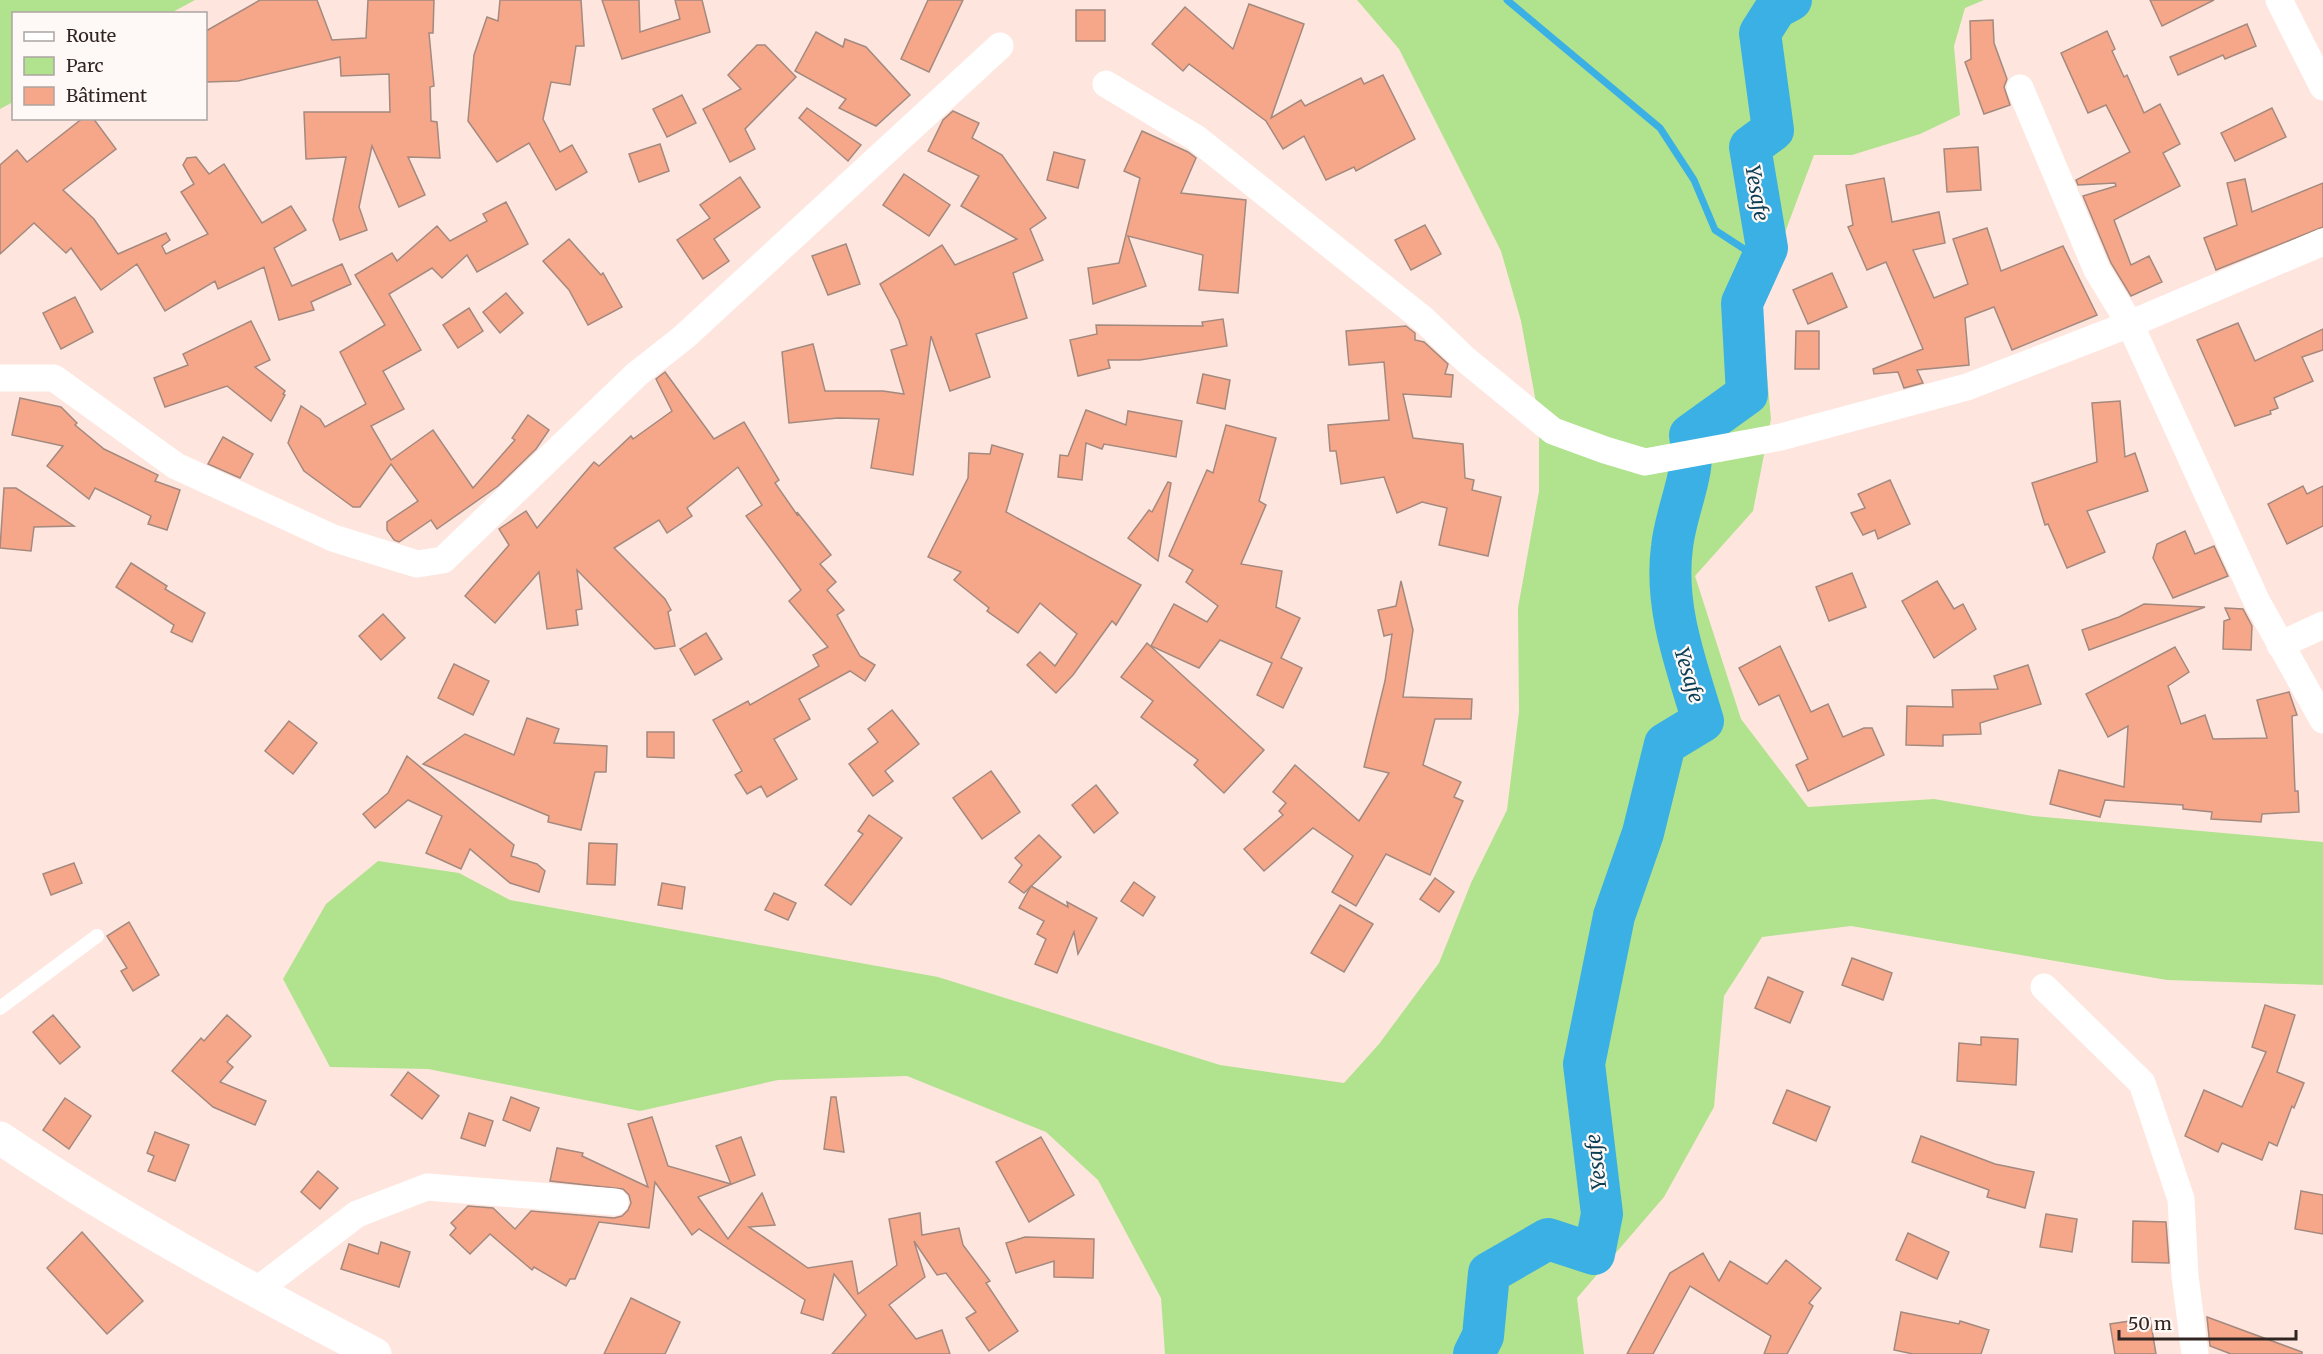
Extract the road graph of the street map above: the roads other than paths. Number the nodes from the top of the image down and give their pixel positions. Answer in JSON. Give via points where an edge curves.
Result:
{"nodes":[{"id":1,"x":2279,"y":0,"type":"edge"},
{"id":2,"x":1000,"y":46,"type":"dead end"},
{"id":3,"x":1106,"y":84,"type":"dead end"},
{"id":4,"x":2323,"y":87,"type":"edge"},
{"id":5,"x":2020,"y":88,"type":"dead end"},
{"id":6,"x":2323,"y":242,"type":"edge"},
{"id":7,"x":2130,"y":324,"type":"junction"},
{"id":8,"x":0,"y":378,"type":"edge"},
{"id":9,"x":2323,"y":625,"type":"edge"},
{"id":10,"x":2280,"y":645,"type":"junction"},
{"id":11,"x":2323,"y":720,"type":"edge"},
{"id":12,"x":97,"y":936,"type":"dead end"},
{"id":13,"x":2044,"y":987,"type":"dead end"},
{"id":14,"x":0,"y":1008,"type":"edge"},
{"id":15,"x":0,"y":1138,"type":"edge"},
{"id":16,"x":615,"y":1202,"type":"dead end"},
{"id":17,"x":256,"y":1291,"type":"junction"},
{"id":18,"x":375,"y":1354,"type":"edge"},
{"id":19,"x":2195,"y":1354,"type":"edge"}],
"edges":[{"from":1,"to":4,"type":"street"},
{"from":2,"to":8,"type":"street","via":[[684,337],[637,374],[443,560],[417,564],[333,538],[176,466],[54,378]]},
{"from":3,"to":7,"type":"street","via":[[1196,138],[1423,319],[1553,431],[1645,462],[1781,437],[1967,387]]},
{"from":5,"to":7,"type":"street","via":[[2097,270]]},
{"from":6,"to":7,"type":"street"},
{"from":7,"to":10,"type":"street"},
{"from":9,"to":10,"type":"street"},
{"from":10,"to":11,"type":"street"},
{"from":12,"to":14,"type":"lane"},
{"from":13,"to":19,"type":"street","via":[[2142,1083],[2181,1199]]},
{"from":15,"to":17,"type":"street","via":[[62,1180]]},
{"from":16,"to":17,"type":"street","via":[[427,1187],[357,1214]]},
{"from":17,"to":18,"type":"street"}]}
